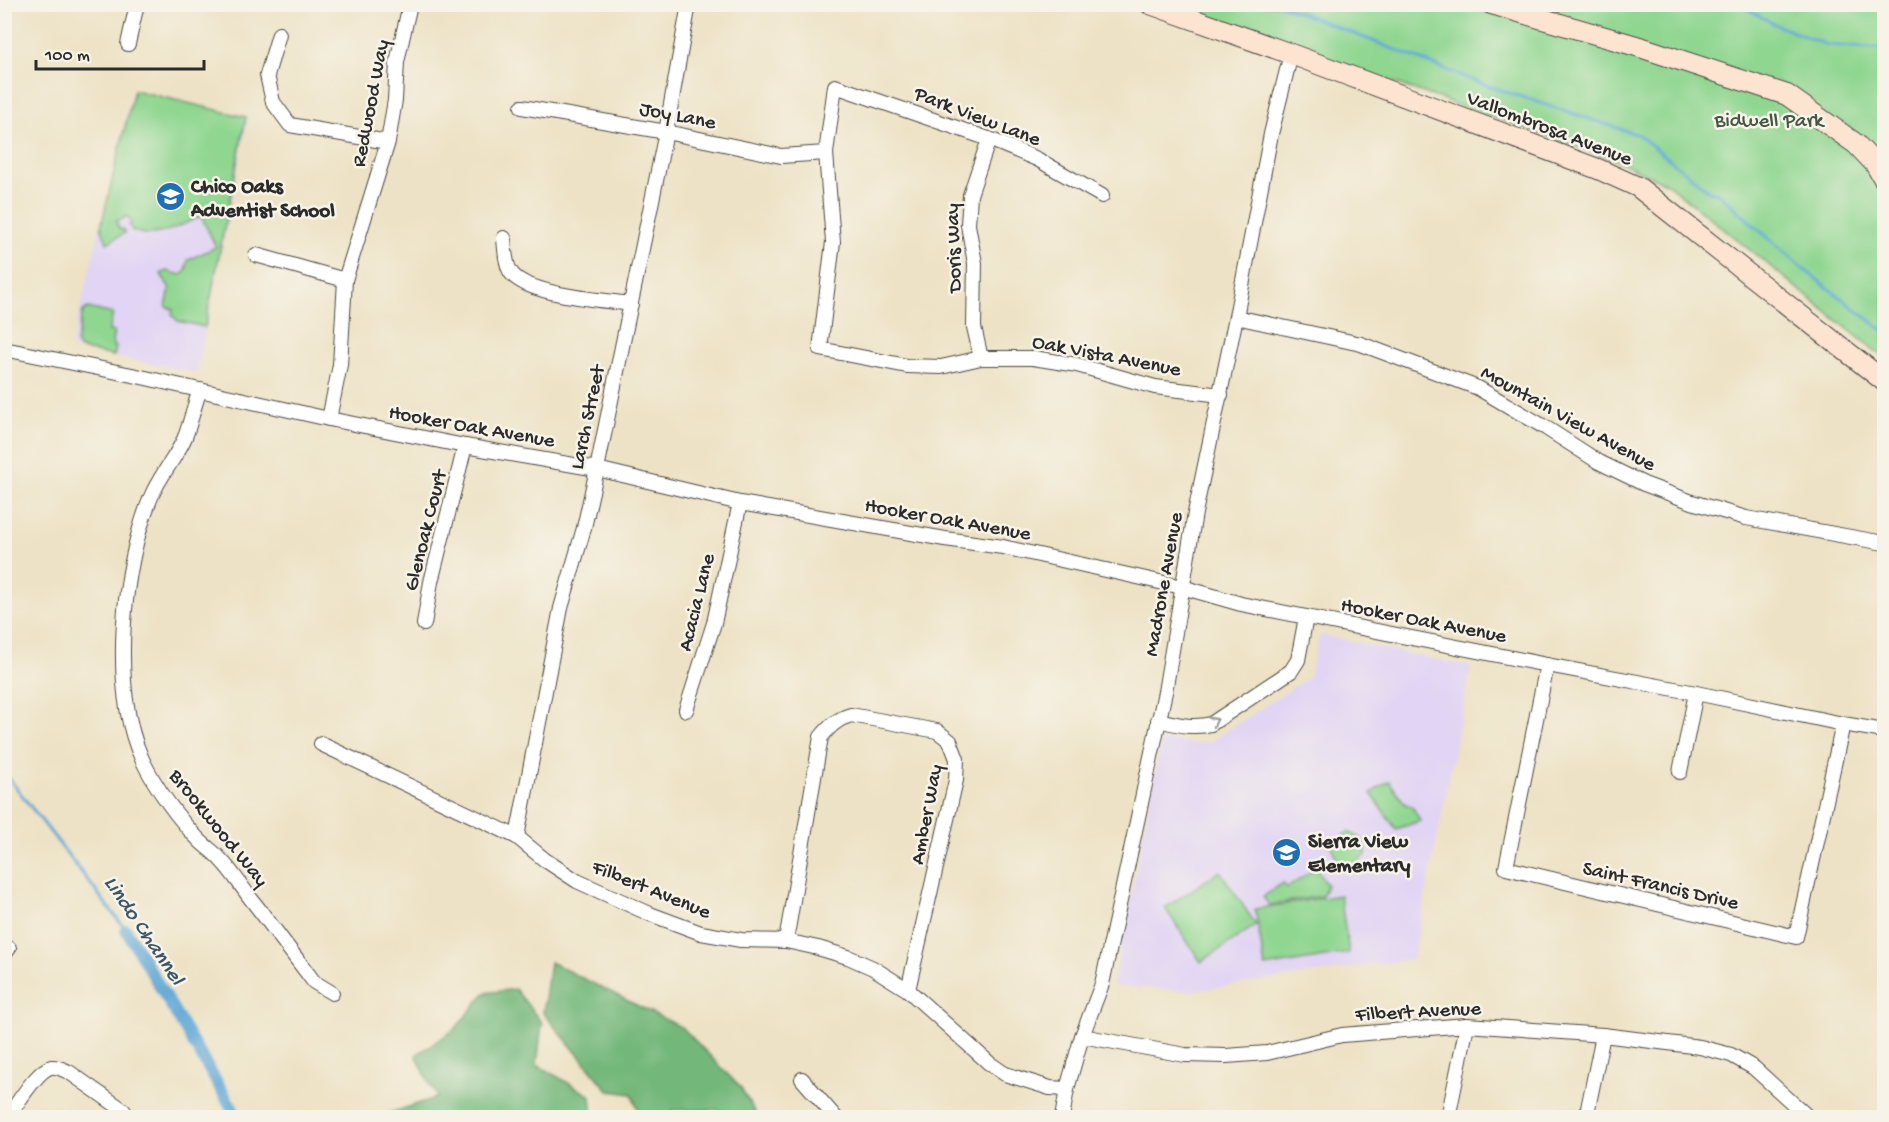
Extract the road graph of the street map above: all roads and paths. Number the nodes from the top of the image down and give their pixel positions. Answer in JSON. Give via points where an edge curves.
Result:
{"nodes":[{"id":1,"x":137,"y":4,"type":"edge"},
{"id":2,"x":410,"y":4,"type":"edge"},
{"id":3,"x":689,"y":4,"type":"edge"},
{"id":4,"x":1150,"y":4,"type":"edge"},
{"id":5,"x":1491,"y":4,"type":"edge"},
{"id":6,"x":279,"y":34,"type":"dead end"},
{"id":7,"x":128,"y":44,"type":"dead end"},
{"id":8,"x":1291,"y":54,"type":"junction"},
{"id":9,"x":835,"y":86,"type":"joint"},
{"id":10,"x":522,"y":107,"type":"dead end"},
{"id":11,"x":666,"y":132,"type":"junction"},
{"id":12,"x":989,"y":139,"type":"junction"},
{"id":13,"x":388,"y":142,"type":"junction"},
{"id":14,"x":826,"y":153,"type":"junction"},
{"id":15,"x":1884,"y":179,"type":"edge"},
{"id":16,"x":1102,"y":196,"type":"dead end"},
{"id":17,"x":504,"y":238,"type":"dead end"},
{"id":18,"x":256,"y":255,"type":"dead end"},
{"id":19,"x":345,"y":279,"type":"junction"},
{"id":20,"x":631,"y":304,"type":"junction"},
{"id":21,"x":1236,"y":317,"type":"junction"},
{"id":22,"x":4,"y":349,"type":"edge"},
{"id":23,"x":981,"y":358,"type":"junction"},
{"id":24,"x":1884,"y":381,"type":"edge"},
{"id":25,"x":200,"y":390,"type":"junction"},
{"id":26,"x":1221,"y":395,"type":"junction"},
{"id":27,"x":329,"y":419,"type":"junction"},
{"id":28,"x":465,"y":446,"type":"junction"},
{"id":29,"x":597,"y":469,"type":"junction"},
{"id":30,"x":740,"y":503,"type":"junction"},
{"id":31,"x":1884,"y":543,"type":"edge"},
{"id":32,"x":1182,"y":587,"type":"junction"},
{"id":33,"x":1306,"y":617,"type":"junction"},
{"id":34,"x":424,"y":624,"type":"dead end"},
{"id":35,"x":1547,"y":665,"type":"junction"},
{"id":36,"x":1696,"y":693,"type":"junction"},
{"id":37,"x":686,"y":710,"type":"dead end"},
{"id":38,"x":1158,"y":720,"type":"junction"},
{"id":39,"x":1843,"y":724,"type":"junction"},
{"id":40,"x":1884,"y":731,"type":"edge"},
{"id":41,"x":321,"y":744,"type":"dead end"},
{"id":42,"x":1680,"y":772,"type":"dead end"},
{"id":43,"x":517,"y":837,"type":"junction"},
{"id":44,"x":786,"y":941,"type":"junction"},
{"id":45,"x":908,"y":990,"type":"junction"},
{"id":46,"x":332,"y":993,"type":"dead end"},
{"id":47,"x":1467,"y":1025,"type":"junction"},
{"id":48,"x":1602,"y":1035,"type":"junction"},
{"id":49,"x":1082,"y":1036,"type":"junction"},
{"id":50,"x":802,"y":1079,"type":"dead end"},
{"id":51,"x":1067,"y":1089,"type":"junction"},
{"id":52,"x":7,"y":1118,"type":"edge"},
{"id":53,"x":129,"y":1118,"type":"edge"},
{"id":54,"x":836,"y":1118,"type":"edge"},
{"id":55,"x":1062,"y":1118,"type":"edge"},
{"id":56,"x":1448,"y":1118,"type":"edge"},
{"id":57,"x":1586,"y":1118,"type":"edge"},
{"id":58,"x":1809,"y":1118,"type":"edge"}],
"edges":[{"from":1,"to":7,"type":"street"},
{"from":2,"to":13,"type":"street","name":"Redwood Way","via":[[397,62]]},
{"from":3,"to":11,"type":"street","name":"Larch Street"},
{"from":4,"to":8,"type":"street","name":"Vallombrosa Avenue"},
{"from":5,"to":15,"type":"street","via":[[1640,46],[1786,95],[1856,144]]},
{"from":6,"to":13,"type":"street","via":[[267,75],[273,102],[290,125]]},
{"from":8,"to":21,"type":"street","name":"Madrone Avenue","via":[[1270,134]]},
{"from":8,"to":24,"type":"street","name":"Vallombrosa Avenue","via":[[1638,187]]},
{"from":9,"to":12,"type":"street","name":"Park View Lane"},
{"from":9,"to":14,"type":"street","name":"Oak Vista Avenue"},
{"from":10,"to":11,"type":"street","name":"Joy Lane"},
{"from":11,"to":14,"type":"street","name":"Joy Lane","via":[[781,156]]},
{"from":11,"to":20,"type":"street","name":"Larch Street"},
{"from":12,"to":16,"type":"street","name":"Park View Lane","via":[[1037,159]]},
{"from":12,"to":23,"type":"street","name":"Doris Way","via":[[970,195],[968,225],[975,263],[974,327]]},
{"from":13,"to":19,"type":"street","name":"Redwood Way"},
{"from":14,"to":23,"type":"street","name":"Oak Vista Avenue","via":[[833,242],[820,349],[908,366],[941,367]]},
{"from":17,"to":20,"type":"street","via":[[510,271],[522,283],[546,291]]},
{"from":18,"to":19,"type":"street"},
{"from":19,"to":27,"type":"street","name":"Redwood Way","via":[[340,365]]},
{"from":20,"to":29,"type":"street","name":"Larch Street"},
{"from":21,"to":26,"type":"street","name":"Madrone Avenue"},
{"from":21,"to":31,"type":"street","name":"Mountain View Avenue","via":[[1361,344],[1478,388],[1599,462],[1692,502],[1746,518]]},
{"from":22,"to":25,"type":"street","name":"Hooker Oak Avenue"},
{"from":23,"to":26,"type":"street","name":"Oak Vista Avenue","via":[[1033,358],[1077,365],[1155,387]]},
{"from":25,"to":27,"type":"street","name":"Hooker Oak Avenue"},
{"from":25,"to":46,"type":"street","name":"Brookwood Way","via":[[184,437],[151,496],[134,553],[123,644],[127,710],[142,759],[170,804],[199,841],[220,858],[314,982]]},
{"from":26,"to":32,"type":"street","name":"Madrone Avenue"},
{"from":27,"to":28,"type":"street","name":"Hooker Oak Avenue"},
{"from":28,"to":29,"type":"street","name":"Hooker Oak Avenue"},
{"from":28,"to":34,"type":"street","name":"Glenoak Court"},
{"from":29,"to":30,"type":"street","name":"Hooker Oak Avenue"},
{"from":29,"to":43,"type":"street","name":"Larch Street","via":[[561,608]]},
{"from":30,"to":32,"type":"street","name":"Hooker Oak Avenue","via":[[1004,547]]},
{"from":30,"to":37,"type":"street","name":"Acacia Lane","via":[[714,623]]},
{"from":32,"to":33,"type":"street","name":"Hooker Oak Avenue"},
{"from":32,"to":38,"type":"street","name":"Madrone Avenue"},
{"from":33,"to":35,"type":"street","name":"Hooker Oak Avenue"},
{"from":38,"to":33,"type":"street","one_way":true,"via":[[1185,726],[1211,724],[1291,671]]},
{"from":35,"to":36,"type":"street","name":"Hooker Oak Avenue"},
{"from":35,"to":39,"type":"street","name":"Saint Francis Drive","via":[[1506,868],[1796,937]]},
{"from":36,"to":39,"type":"street","name":"Hooker Oak Avenue"},
{"from":36,"to":42,"type":"street"},
{"from":38,"to":49,"type":"street","name":"Madrone Avenue","via":[[1102,984]]},
{"from":39,"to":40,"type":"street","name":"Hooker Oak Avenue"},
{"from":41,"to":43,"type":"street","name":"Filbert Avenue"},
{"from":43,"to":44,"type":"street","name":"Filbert Avenue","via":[[577,881],[650,914],[700,933],[741,940]]},
{"from":44,"to":45,"type":"street","name":"Filbert Avenue","via":[[848,957]]},
{"from":44,"to":45,"type":"street","name":"Amber Way","via":[[821,737],[830,726],[850,715],[937,731],[950,741],[957,759],[956,780]]},
{"from":45,"to":51,"type":"street","name":"Filbert Avenue","via":[[1005,1074],[1050,1088]]},
{"from":47,"to":48,"type":"street","name":"Filbert Avenue"},
{"from":47,"to":49,"type":"street","name":"Filbert Avenue","via":[[1342,1035],[1267,1053],[1226,1056],[1185,1055]]},
{"from":47,"to":56,"type":"street"},
{"from":48,"to":57,"type":"street"},
{"from":48,"to":58,"type":"street","name":"Filbert Avenue","via":[[1701,1047],[1731,1055],[1754,1068]]},
{"from":49,"to":51,"type":"street","name":"Madrone Avenue"},
{"from":50,"to":54,"type":"street"},
{"from":51,"to":55,"type":"street","name":"Madrone Avenue"},
{"from":52,"to":53,"type":"street","via":[[41,1072],[50,1067],[69,1072]]}]}
